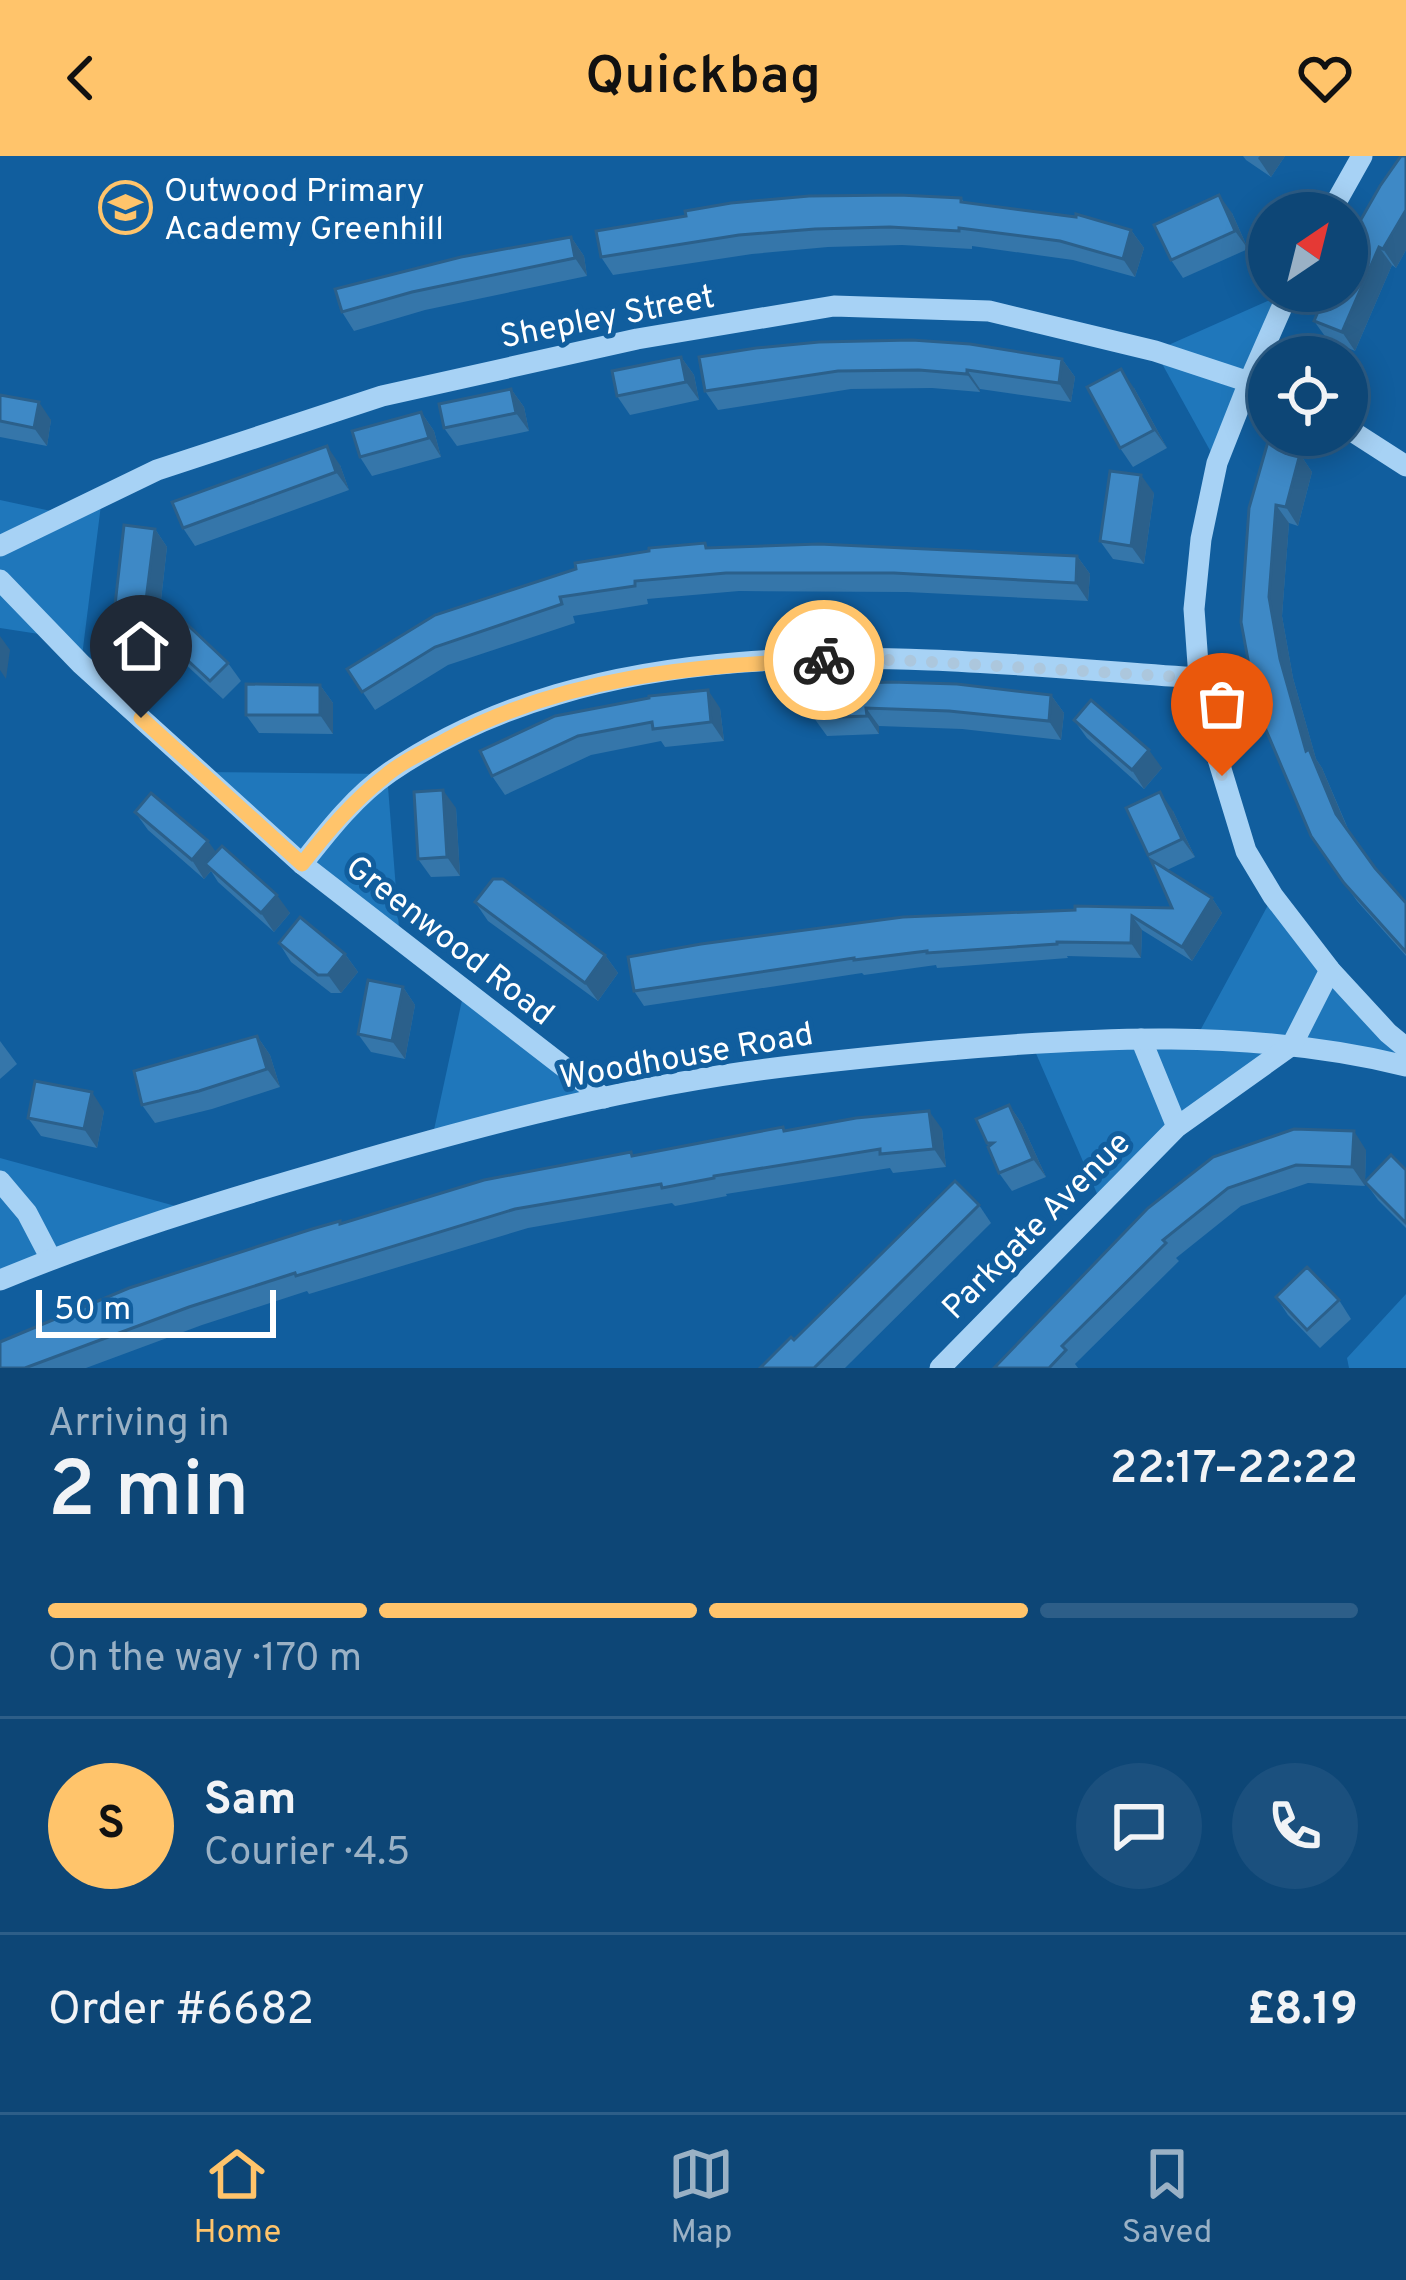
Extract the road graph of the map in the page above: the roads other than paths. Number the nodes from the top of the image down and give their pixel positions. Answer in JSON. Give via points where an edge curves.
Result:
{"nodes":[{"id":1,"x":1362,"y":156,"type":"edge"},
{"id":2,"x":1342,"y":192,"type":"edge"},
{"id":3,"x":1248,"y":374,"type":"edge"},
{"id":4,"x":1248,"y":398,"type":"edge"},
{"id":5,"x":1368,"y":442,"type":"edge"},
{"id":6,"x":1406,"y":466,"type":"edge"},
{"id":7,"x":0,"y":546,"type":"edge"},
{"id":8,"x":0,"y":580,"type":"edge"},
{"id":9,"x":1199,"y":678,"type":"junction"},
{"id":10,"x":302,"y":864,"type":"junction"},
{"id":11,"x":1330,"y":970,"type":"junction"},
{"id":12,"x":1141,"y":1039,"type":"junction"},
{"id":13,"x":1292,"y":1045,"type":"junction"},
{"id":14,"x":1406,"y":1048,"type":"edge"},
{"id":15,"x":1406,"y":1066,"type":"edge"},
{"id":16,"x":604,"y":1098,"type":"junction"},
{"id":17,"x":1177,"y":1127,"type":"junction"},
{"id":18,"x":0,"y":1181,"type":"edge"},
{"id":19,"x":51,"y":1259,"type":"junction"},
{"id":20,"x":0,"y":1280,"type":"edge"},
{"id":21,"x":940,"y":1368,"type":"edge"}],
"edges":[{"from":1,"to":2,"type":"street"},
{"from":3,"to":7,"type":"street","name":"Shepley Street","via":[[989,311],[834,306],[637,339],[382,396],[157,470]]},
{"from":4,"to":9,"type":"street","via":[[1217,463],[1201,539],[1194,608]]},
{"from":5,"to":6,"type":"street"},
{"from":8,"to":10,"type":"street","name":"Greenwood Road"},
{"from":9,"to":10,"type":"street","via":[[860,658],[706,665],[595,684],[475,725],[387,774]]},
{"from":9,"to":11,"type":"street","via":[[1246,851]]},
{"from":10,"to":16,"type":"street","name":"Greenwood Road"},
{"from":11,"to":13,"type":"street","name":"Parkgate Avenue"},
{"from":11,"to":14,"type":"street"},
{"from":12,"to":13,"type":"street","name":"Woodhouse Road"},
{"from":12,"to":16,"type":"street","name":"Woodhouse Road","via":[[1031,1042],[743,1072]]},
{"from":12,"to":17,"type":"street","name":"Parkgate Avenue"},
{"from":13,"to":15,"type":"street","name":"Woodhouse Road"},
{"from":13,"to":17,"type":"street","name":"Parkgate Avenue"},
{"from":16,"to":19,"type":"street","name":"Woodhouse Road","via":[[409,1146]]},
{"from":17,"to":21,"type":"street","name":"Parkgate Avenue"},
{"from":18,"to":19,"type":"street"},
{"from":19,"to":20,"type":"street","name":"Woodhouse Road"}]}
